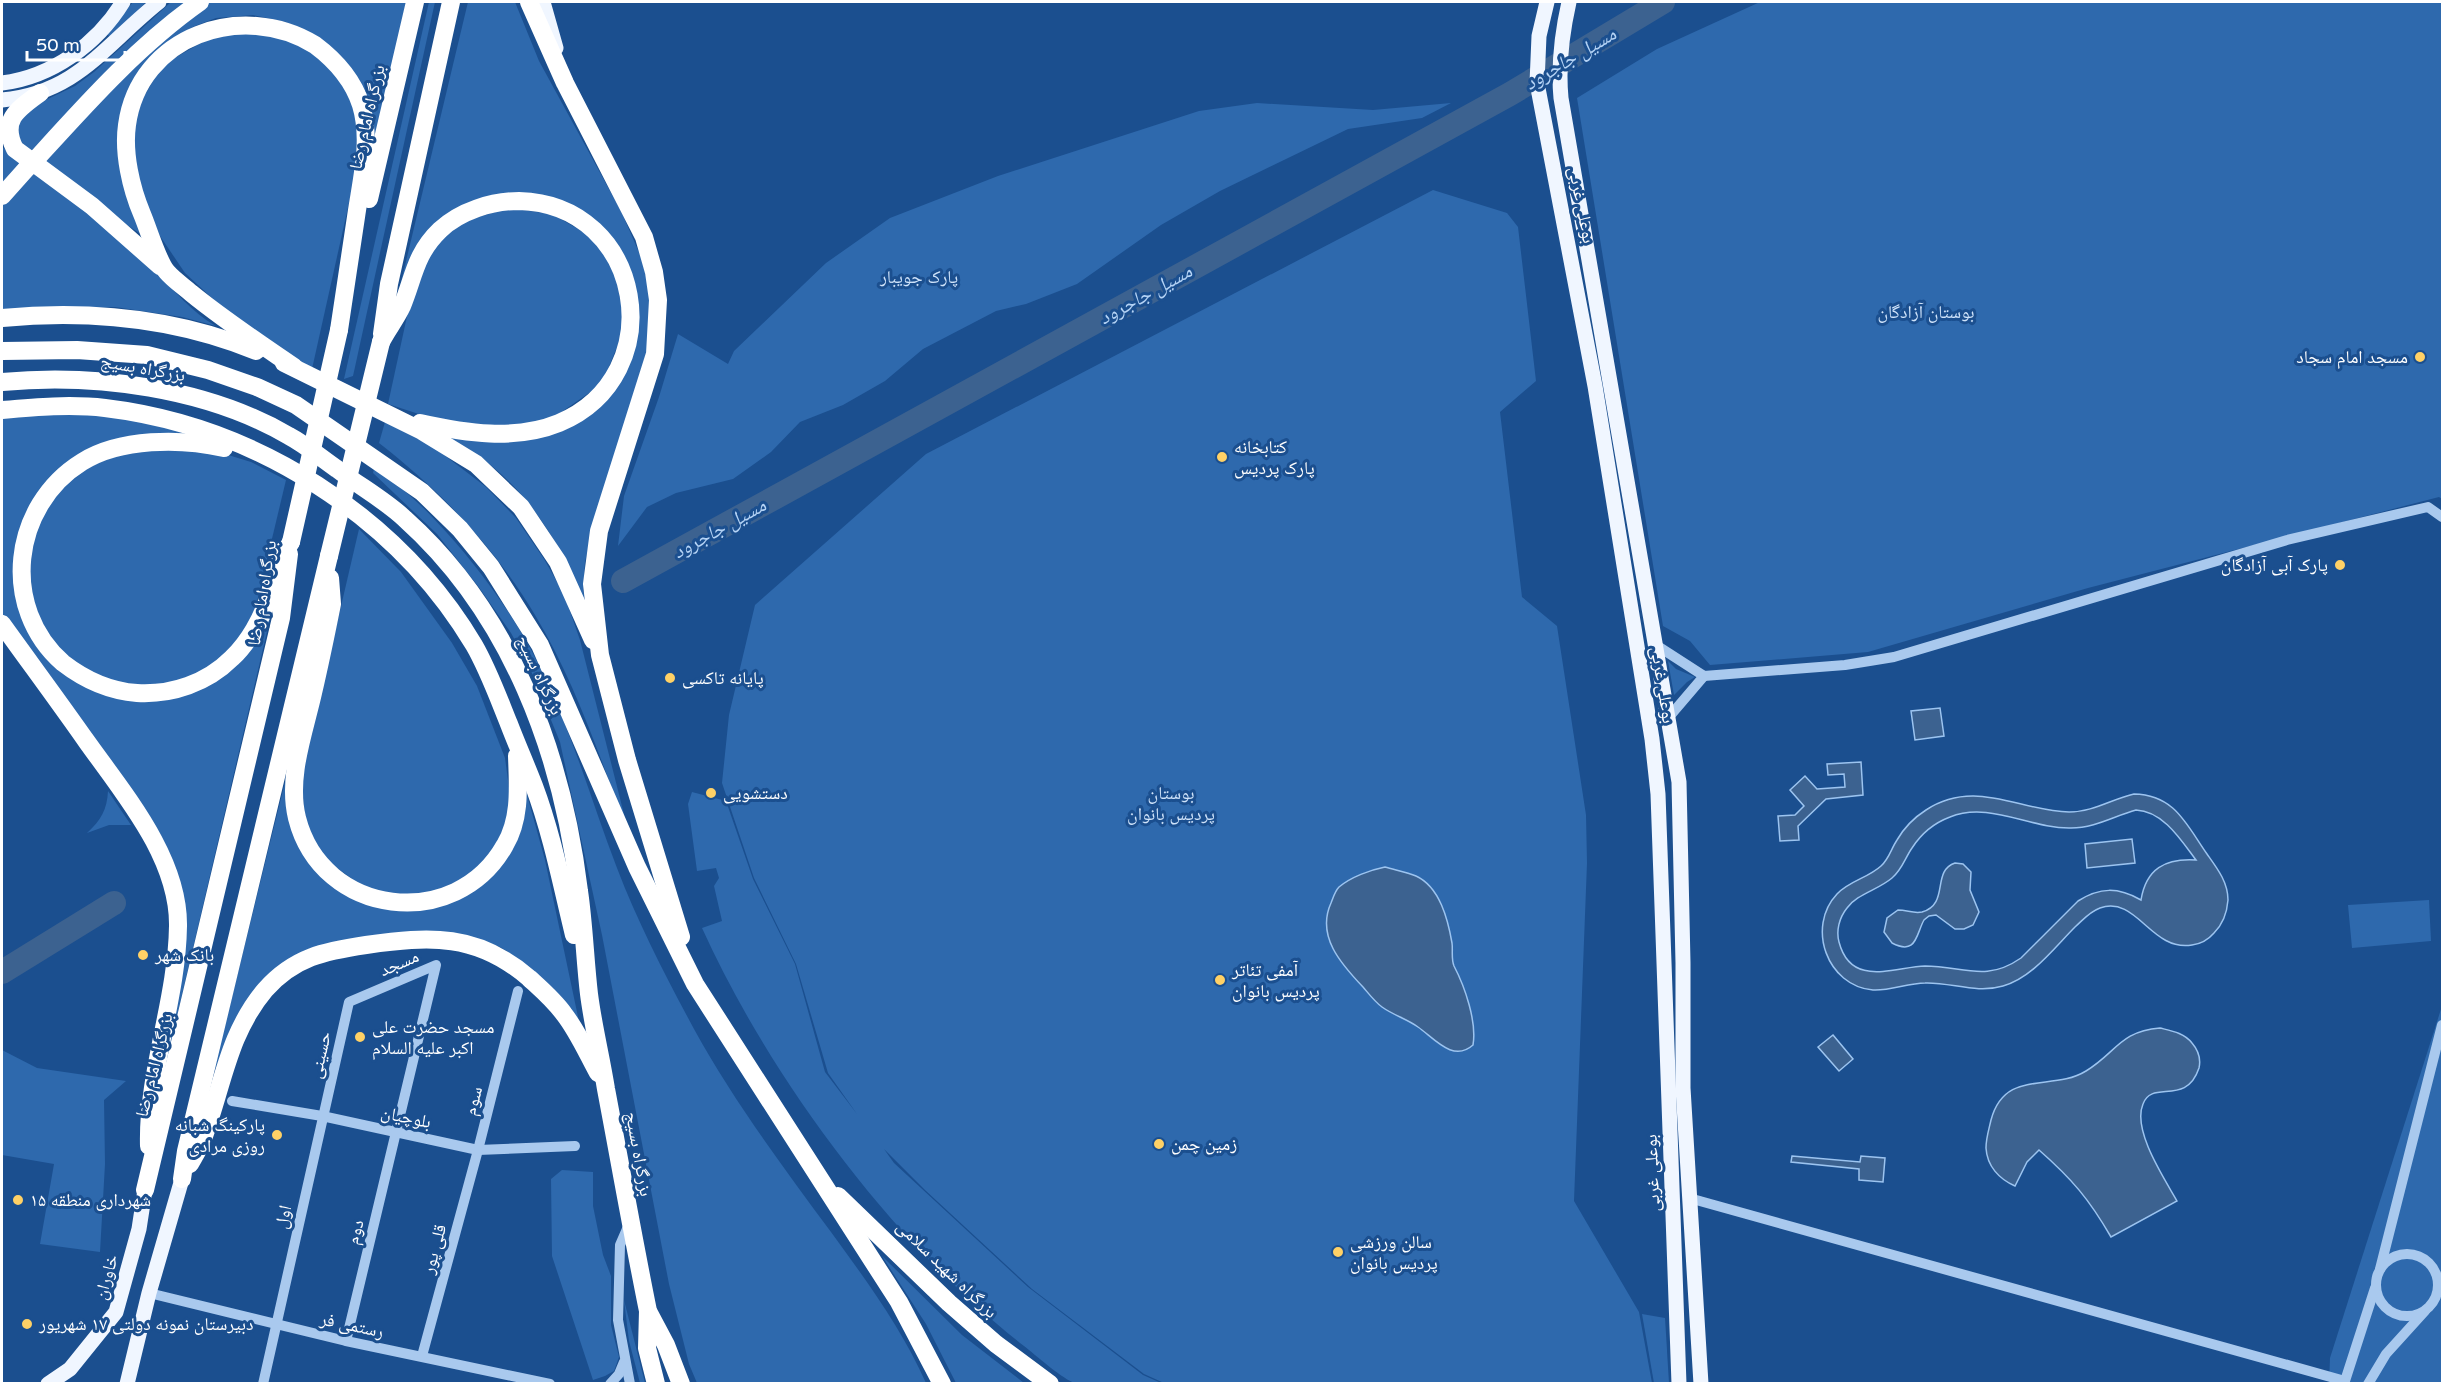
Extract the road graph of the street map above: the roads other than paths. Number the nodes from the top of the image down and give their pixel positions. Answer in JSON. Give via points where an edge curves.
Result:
{"nodes":[{"id":1,"x":123,"y":2,"type":"edge"},
{"id":2,"x":159,"y":2,"type":"edge"},
{"id":3,"x":200,"y":2,"type":"edge"},
{"id":4,"x":415,"y":2,"type":"edge"},
{"id":5,"x":451,"y":2,"type":"edge"},
{"id":6,"x":529,"y":2,"type":"edge"},
{"id":7,"x":543,"y":2,"type":"edge"},
{"id":8,"x":1547,"y":2,"type":"edge"},
{"id":9,"x":1569,"y":2,"type":"edge"},
{"id":10,"x":565,"y":82,"type":"junction"},
{"id":11,"x":2,"y":83,"type":"edge"},
{"id":12,"x":35,"y":85,"type":"junction"},
{"id":13,"x":2,"y":100,"type":"edge"},
{"id":14,"x":2,"y":196,"type":"edge"},
{"id":15,"x":166,"y":271,"type":"junction"},
{"id":16,"x":2,"y":318,"type":"edge"},
{"id":17,"x":339,"y":330,"type":"junction"},
{"id":18,"x":381,"y":342,"type":"junction"},
{"id":19,"x":2,"y":351,"type":"edge"},
{"id":20,"x":294,"y":367,"type":"junction"},
{"id":21,"x":2,"y":382,"type":"edge"},
{"id":22,"x":2,"y":410,"type":"edge"},
{"id":23,"x":395,"y":417,"type":"junction"},
{"id":24,"x":279,"y":461,"type":"junction"},
{"id":25,"x":2442,"y":517,"type":"edge"},
{"id":26,"x":291,"y":542,"type":"junction"},
{"id":27,"x":329,"y":556,"type":"junction"},
{"id":28,"x":2,"y":624,"type":"edge"},
{"id":29,"x":1656,"y":645,"type":"junction"},
{"id":30,"x":600,"y":655,"type":"junction"},
{"id":31,"x":1704,"y":676,"type":"junction"},
{"id":32,"x":1669,"y":717,"type":"junction"},
{"id":33,"x":517,"y":745,"type":"junction"},
{"id":34,"x":695,"y":984,"type":"junction"},
{"id":35,"x":518,"y":991,"type":"dead end"},
{"id":36,"x":589,"y":994,"type":"junction"},
{"id":37,"x":349,"y":1002,"type":"joint"},
{"id":38,"x":2442,"y":1025,"type":"edge"},
{"id":39,"x":606,"y":1087,"type":"junction"},
{"id":40,"x":232,"y":1101,"type":"dead end"},
{"id":41,"x":322,"y":1116,"type":"junction"},
{"id":42,"x":397,"y":1132,"type":"junction"},
{"id":43,"x":575,"y":1146,"type":"dead end"},
{"id":44,"x":478,"y":1150,"type":"junction"},
{"id":45,"x":182,"y":1179,"type":"junction"},
{"id":46,"x":821,"y":1180,"type":"junction"},
{"id":47,"x":145,"y":1190,"type":"junction"},
{"id":48,"x":1689,"y":1198,"type":"junction"},
{"id":49,"x":630,"y":1222,"type":"junction"},
{"id":50,"x":2380,"y":1269,"type":"junction"},
{"id":51,"x":2376,"y":1288,"type":"junction"},
{"id":52,"x":149,"y":1293,"type":"junction"},
{"id":53,"x":2435,"y":1300,"type":"edge"},
{"id":54,"x":648,"y":1311,"type":"junction"},
{"id":55,"x":275,"y":1324,"type":"junction"},
{"id":56,"x":346,"y":1341,"type":"junction"},
{"id":57,"x":422,"y":1356,"type":"junction"},
{"id":58,"x":624,"y":1361,"type":"junction"},
{"id":59,"x":2344,"y":1382,"type":"edge"},
{"id":60,"x":48,"y":1383,"type":"edge"},
{"id":61,"x":126,"y":1383,"type":"edge"},
{"id":62,"x":263,"y":1383,"type":"edge"},
{"id":63,"x":550,"y":1383,"type":"edge"},
{"id":64,"x":610,"y":1383,"type":"edge"},
{"id":65,"x":630,"y":1383,"type":"edge"},
{"id":66,"x":656,"y":1383,"type":"edge"},
{"id":67,"x":681,"y":1383,"type":"edge"},
{"id":68,"x":942,"y":1383,"type":"edge"},
{"id":69,"x":1050,"y":1383,"type":"edge"},
{"id":70,"x":1679,"y":1383,"type":"edge"},
{"id":71,"x":1701,"y":1383,"type":"edge"},
{"id":72,"x":2368,"y":1383,"type":"edge"}],
"edges":[{"from":1,"to":12,"type":"main road","via":[[106,25]]},
{"from":2,"to":12,"type":"main road","via":[[71,78]]},
{"from":3,"to":14,"type":"highway","via":[[119,71]]},
{"from":4,"to":17,"type":"highway","name":"بزرگراه امام رضا"},
{"from":5,"to":18,"type":"highway","via":[[389,284]]},
{"from":6,"to":10,"type":"highway"},
{"from":7,"to":10,"type":"main road"},
{"from":8,"to":70,"type":"main road","name":"بوعلی غربی","via":[[1539,36],[1537,83],[1595,386],[1658,794]]},
{"from":9,"to":29,"type":"main road","name":"بوعلی غربی","via":[[1561,51],[1561,98]]},
{"from":10,"to":30,"type":"highway","via":[[644,237],[658,300],[655,354],[598,531],[592,584]]},
{"from":11,"to":12,"type":"main road"},
{"from":12,"to":13,"type":"main road"},
{"from":12,"to":15,"type":"highway","via":[[9,122],[8,136],[15,149],[114,224]]},
{"from":15,"to":17,"type":"highway","via":[[136,200],[129,167],[127,126],[141,83],[170,50],[211,26],[243,21],[286,29],[325,52],[342,70],[361,106],[366,145]]},
{"from":15,"to":20,"type":"highway","via":[[224,320]]},
{"from":16,"to":20,"type":"highway","via":[[111,316],[177,325],[232,341]]},
{"from":17,"to":26,"type":"highway","name":"بزرگراه امام رضا","bridge":true},
{"from":18,"to":23,"type":"highway","via":[[401,308],[414,266],[432,238],[454,220],[490,204],[540,204],[585,223],[613,253],[630,294],[630,333],[622,360],[607,388],[571,417],[531,431],[495,434],[455,431]]},
{"from":18,"to":27,"type":"highway","bridge":true},
{"from":19,"to":34,"type":"highway","name":"بزرگراه بسیج","via":[[119,352],[174,361],[233,378],[296,405],[422,492],[491,567],[540,645],[637,867]]},
{"from":20,"to":23,"type":"highway"},
{"from":21,"to":36,"type":"highway","name":"بزرگراه بسیج","via":[[114,382],[172,393],[247,416],[291,437],[404,518],[426,540],[471,594],[500,638],[549,745],[579,888]]},
{"from":22,"to":24,"type":"highway","via":[[78,406],[144,415],[223,438]]},
{"from":23,"to":30,"type":"highway","via":[[476,464],[521,507],[558,562]]},
{"from":24,"to":26,"type":"highway","via":[[200,443],[165,441],[115,450],[82,462],[52,487],[30,518],[20,554],[21,589],[33,629],[45,647],[72,670],[103,687],[123,692],[180,689],[217,671],[247,642],[268,597],[275,570]]},
{"from":24,"to":33,"type":"highway","via":[[358,514],[387,538],[434,589],[475,646]]},
{"from":25,"to":31,"type":"street","via":[[2428,507],[2287,540],[1894,657],[1845,665]]},
{"from":26,"to":47,"type":"highway","name":"بزرگراه امام رضا","via":[[282,618]]},
{"from":27,"to":33,"type":"highway","via":[[332,604],[293,780],[297,818],[325,868],[352,890],[398,904],[428,902],[467,886],[494,861],[514,822],[518,802]]},
{"from":27,"to":45,"type":"highway"},
{"from":28,"to":47,"type":"highway","via":[[147,827],[176,902],[176,958],[148,1117]]},
{"from":29,"to":31,"type":"street"},
{"from":29,"to":32,"type":"main road","name":"بوعلی غربی"},
{"from":30,"to":34,"type":"highway","via":[[627,760]]},
{"from":31,"to":32,"type":"street"},
{"from":32,"to":48,"type":"main road","name":"بوعلی غربی","via":[[1679,782],[1683,1088]]},
{"from":33,"to":36,"type":"highway","via":[[550,839]]},
{"from":34,"to":46,"type":"highway","name":"بزرگراه بسیج"},
{"from":35,"to":44,"type":"street","name":"سوم"},
{"from":36,"to":39,"type":"highway","name":"بزرگراه بسیج"},
{"from":37,"to":41,"type":"street","name":"حسینی"},
{"from":37,"to":42,"type":"street","name":"مسجد","via":[[436,966]]},
{"from":38,"to":50,"type":"street"},
{"from":39,"to":45,"type":"highway","via":[[558,1007],[520,970],[485,949],[464,943],[421,940],[326,952],[292,966],[250,1011],[230,1053],[204,1137]]},
{"from":39,"to":49,"type":"highway","name":"بزرگراه بسیج"},
{"from":40,"to":41,"type":"street","name":"بلوچیان"},
{"from":41,"to":42,"type":"street","name":"بلوچیان"},
{"from":41,"to":55,"type":"street","name":"اول"},
{"from":42,"to":44,"type":"street","name":"بلوچیان"},
{"from":42,"to":56,"type":"street","name":"دوم"},
{"from":43,"to":44,"type":"street","name":"بلوچیان"},
{"from":44,"to":57,"type":"street","name":"قلی پور"},
{"from":45,"to":52,"type":"main road"},
{"from":46,"to":68,"type":"highway","via":[[899,1302]]},
{"from":46,"to":69,"type":"highway","name":"بزرگراه شهید سلامی","via":[[949,1303]]},
{"from":47,"to":60,"type":"main road","name":"خاوران","via":[[116,1311],[70,1369]]},
{"from":48,"to":59,"type":"street"},
{"from":48,"to":71,"type":"main road","name":"بوعلی غربی"},
{"from":49,"to":54,"type":"highway","name":"بزرگراه بسیج"},
{"from":49,"to":58,"type":"street","via":[[620,1245],[618,1320]]},
{"from":50,"to":51,"type":"street"},
{"from":50,"to":53,"type":"street","via":[[2394,1256],[2422,1257],[2430,1263],[2438,1281]]},
{"from":51,"to":53,"type":"street","via":[[2391,1312],[2410,1316]]},
{"from":51,"to":59,"type":"street"},
{"from":52,"to":55,"type":"street","name":"رستمی فر"},
{"from":52,"to":61,"type":"main road"},
{"from":53,"to":72,"type":"street","via":[[2386,1354]]},
{"from":54,"to":66,"type":"highway","via":[[646,1348]]},
{"from":54,"to":67,"type":"highway"},
{"from":55,"to":56,"type":"street","name":"رستمی فر"},
{"from":55,"to":62,"type":"street","name":"اول"},
{"from":56,"to":57,"type":"street","name":"رستمی فر"},
{"from":57,"to":63,"type":"street","name":"رستمی فر"},
{"from":58,"to":64,"type":"street","via":[[620,1374]]},
{"from":58,"to":65,"type":"street"}]}
